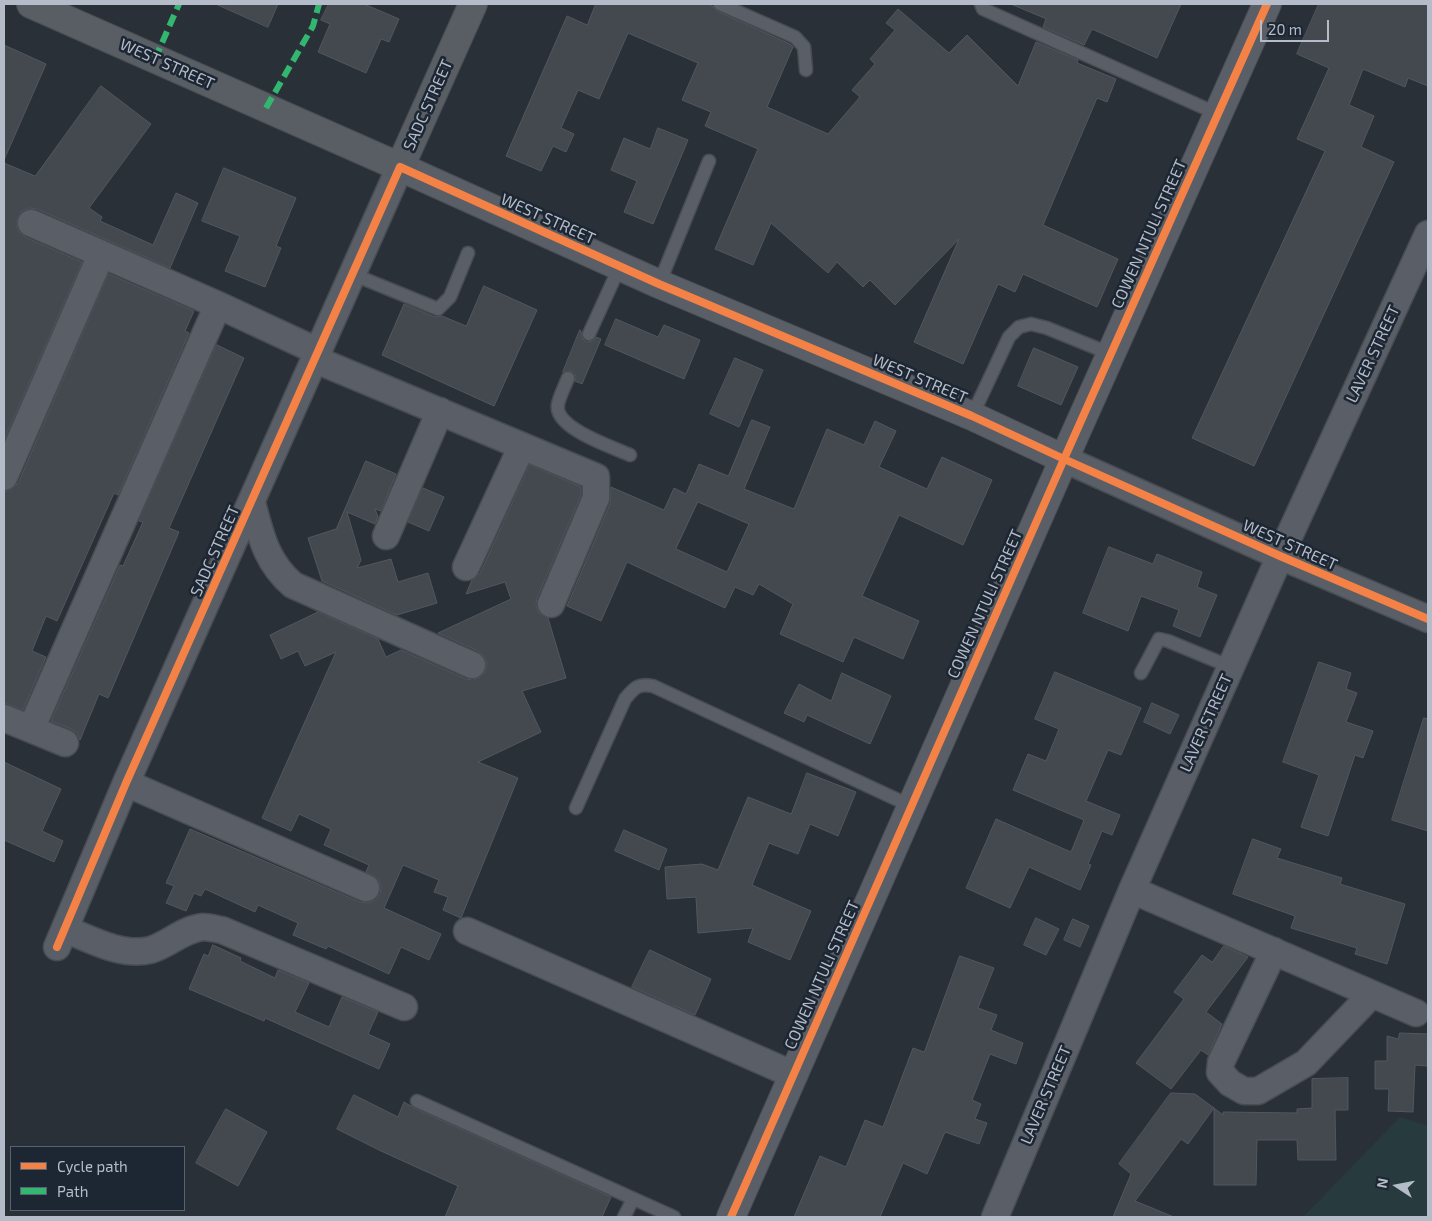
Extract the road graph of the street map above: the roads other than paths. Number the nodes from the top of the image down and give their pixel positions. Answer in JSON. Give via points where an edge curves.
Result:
{"nodes":[{"id":1,"x":30,"y":4,"type":"edge"},
{"id":2,"x":474,"y":4,"type":"edge"},
{"id":3,"x":720,"y":4,"type":"edge"},
{"id":4,"x":981,"y":4,"type":"edge"},
{"id":5,"x":1267,"y":4,"type":"edge"},
{"id":6,"x":806,"y":70,"type":"dead end"},
{"id":7,"x":1218,"y":114,"type":"junction"},
{"id":8,"x":709,"y":161,"type":"dead end"},
{"id":9,"x":400,"y":167,"type":"junction"},
{"id":10,"x":31,"y":224,"type":"dead end"},
{"id":11,"x":1428,"y":234,"type":"edge"},
{"id":12,"x":468,"y":253,"type":"dead end"},
{"id":13,"x":101,"y":255,"type":"junction"},
{"id":14,"x":620,"y":266,"type":"junction"},
{"id":15,"x":352,"y":274,"type":"junction"},
{"id":16,"x":659,"y":284,"type":"junction"},
{"id":17,"x":218,"y":305,"type":"junction"},
{"id":18,"x":589,"y":334,"type":"dead end"},
{"id":19,"x":1111,"y":354,"type":"junction"},
{"id":20,"x":315,"y":355,"type":"junction"},
{"id":21,"x":568,"y":378,"type":"dead end"},
{"id":22,"x":440,"y":412,"type":"junction"},
{"id":23,"x":972,"y":416,"type":"junction"},
{"id":24,"x":522,"y":446,"type":"junction"},
{"id":25,"x":630,"y":455,"type":"dead end"},
{"id":26,"x":1064,"y":459,"type":"junction"},
{"id":27,"x":4,"y":477,"type":"edge"},
{"id":28,"x":252,"y":503,"type":"junction"},
{"id":29,"x":386,"y":536,"type":"dead end"},
{"id":30,"x":1280,"y":556,"type":"junction"},
{"id":31,"x":466,"y":567,"type":"dead end"},
{"id":32,"x":551,"y":604,"type":"dead end"},
{"id":33,"x":1428,"y":619,"type":"edge"},
{"id":34,"x":472,"y":666,"type":"dead end"},
{"id":35,"x":1230,"y":667,"type":"junction"},
{"id":36,"x":1141,"y":673,"type":"dead end"},
{"id":37,"x":4,"y":718,"type":"edge"},
{"id":38,"x":31,"y":729,"type":"junction"},
{"id":39,"x":65,"y":743,"type":"dead end"},
{"id":40,"x":126,"y":783,"type":"junction"},
{"id":41,"x":911,"y":806,"type":"junction"},
{"id":42,"x":576,"y":808,"type":"dead end"},
{"id":43,"x":366,"y":888,"type":"dead end"},
{"id":44,"x":1132,"y":890,"type":"junction"},
{"id":45,"x":467,"y":931,"type":"dead end"},
{"id":46,"x":1274,"y":951,"type":"junction"},
{"id":47,"x":1372,"y":994,"type":"junction"},
{"id":48,"x":404,"y":1007,"type":"dead end"},
{"id":49,"x":1416,"y":1013,"type":"dead end"},
{"id":50,"x":794,"y":1075,"type":"junction"},
{"id":51,"x":417,"y":1101,"type":"dead end"},
{"id":52,"x":633,"y":1199,"type":"junction"},
{"id":53,"x":624,"y":1217,"type":"edge"},
{"id":54,"x":674,"y":1217,"type":"edge"},
{"id":55,"x":731,"y":1217,"type":"edge"},
{"id":56,"x":995,"y":1217,"type":"edge"}],
"edges":[{"from":1,"to":9,"type":"main road","name":"WEST STREET"},
{"from":2,"to":9,"type":"main road","name":"SADC STREET"},
{"from":3,"to":6,"type":"lane","via":[[795,37],[804,47]]},
{"from":4,"to":7,"type":"lane","via":[[984,9]]},
{"from":5,"to":7,"type":"street","name":"COWEN NTULI STREET"},
{"from":7,"to":19,"type":"street","name":"COWEN NTULI STREET"},
{"from":8,"to":16,"type":"lane"},
{"from":9,"to":14,"type":"street","name":"WEST STREET"},
{"from":9,"to":15,"type":"street","name":"SADC STREET"},
{"from":10,"to":13,"type":"street"},
{"from":11,"to":30,"type":"street","name":"LAVER STREET"},
{"from":12,"to":15,"type":"lane","via":[[450,297],[438,309]]},
{"from":13,"to":17,"type":"street"},
{"from":13,"to":27,"type":"street"},
{"from":14,"to":16,"type":"street","name":"WEST STREET"},
{"from":14,"to":18,"type":"lane"},
{"from":15,"to":20,"type":"street","name":"SADC STREET"},
{"from":16,"to":23,"type":"street","name":"WEST STREET"},
{"from":17,"to":20,"type":"street"},
{"from":17,"to":38,"type":"street"},
{"from":19,"to":23,"type":"lane","via":[[1047,328],[1031,324],[1019,326],[1009,337]]},
{"from":19,"to":26,"type":"street","name":"COWEN NTULI STREET"},
{"from":20,"to":22,"type":"street"},
{"from":20,"to":28,"type":"street","name":"SADC STREET"},
{"from":21,"to":25,"type":"lane","via":[[557,405],[561,416],[572,428]]},
{"from":22,"to":24,"type":"street"},
{"from":22,"to":29,"type":"street"},
{"from":23,"to":26,"type":"street","name":"WEST STREET"},
{"from":24,"to":31,"type":"street"},
{"from":24,"to":32,"type":"street","via":[[596,477],[596,498]]},
{"from":26,"to":30,"type":"street","name":"WEST STREET"},
{"from":26,"to":41,"type":"street","name":"COWEN NTULI STREET"},
{"from":28,"to":34,"type":"street","via":[[262,540],[272,561],[293,585]]},
{"from":28,"to":40,"type":"street","name":"SADC STREET"},
{"from":30,"to":33,"type":"street","name":"WEST STREET"},
{"from":30,"to":35,"type":"street","name":"LAVER STREET"},
{"from":35,"to":36,"type":"lane","via":[[1158,639]]},
{"from":35,"to":44,"type":"street","name":"LAVER STREET"},
{"from":37,"to":38,"type":"street"},
{"from":38,"to":39,"type":"street"},
{"from":40,"to":43,"type":"street"},
{"from":40,"to":48,"type":"street","name":"SADC STREET","via":[[61,938],[104,944],[131,952],[150,950],[190,930],[204,927],[222,930]]},
{"from":41,"to":42,"type":"lane","via":[[644,684],[625,699]]},
{"from":41,"to":50,"type":"street","name":"COWEN NTULI STREET"},
{"from":44,"to":46,"type":"street"},
{"from":44,"to":56,"type":"street","name":"LAVER STREET"},
{"from":45,"to":50,"type":"street"},
{"from":46,"to":47,"type":"street"},
{"from":46,"to":47,"type":"street","via":[[1222,1062],[1220,1072],[1244,1091],[1258,1091],[1306,1063]]},
{"from":47,"to":49,"type":"street"},
{"from":50,"to":55,"type":"street","name":"COWEN NTULI STREET"},
{"from":51,"to":52,"type":"lane"},
{"from":52,"to":53,"type":"lane"},
{"from":52,"to":54,"type":"lane"}]}
